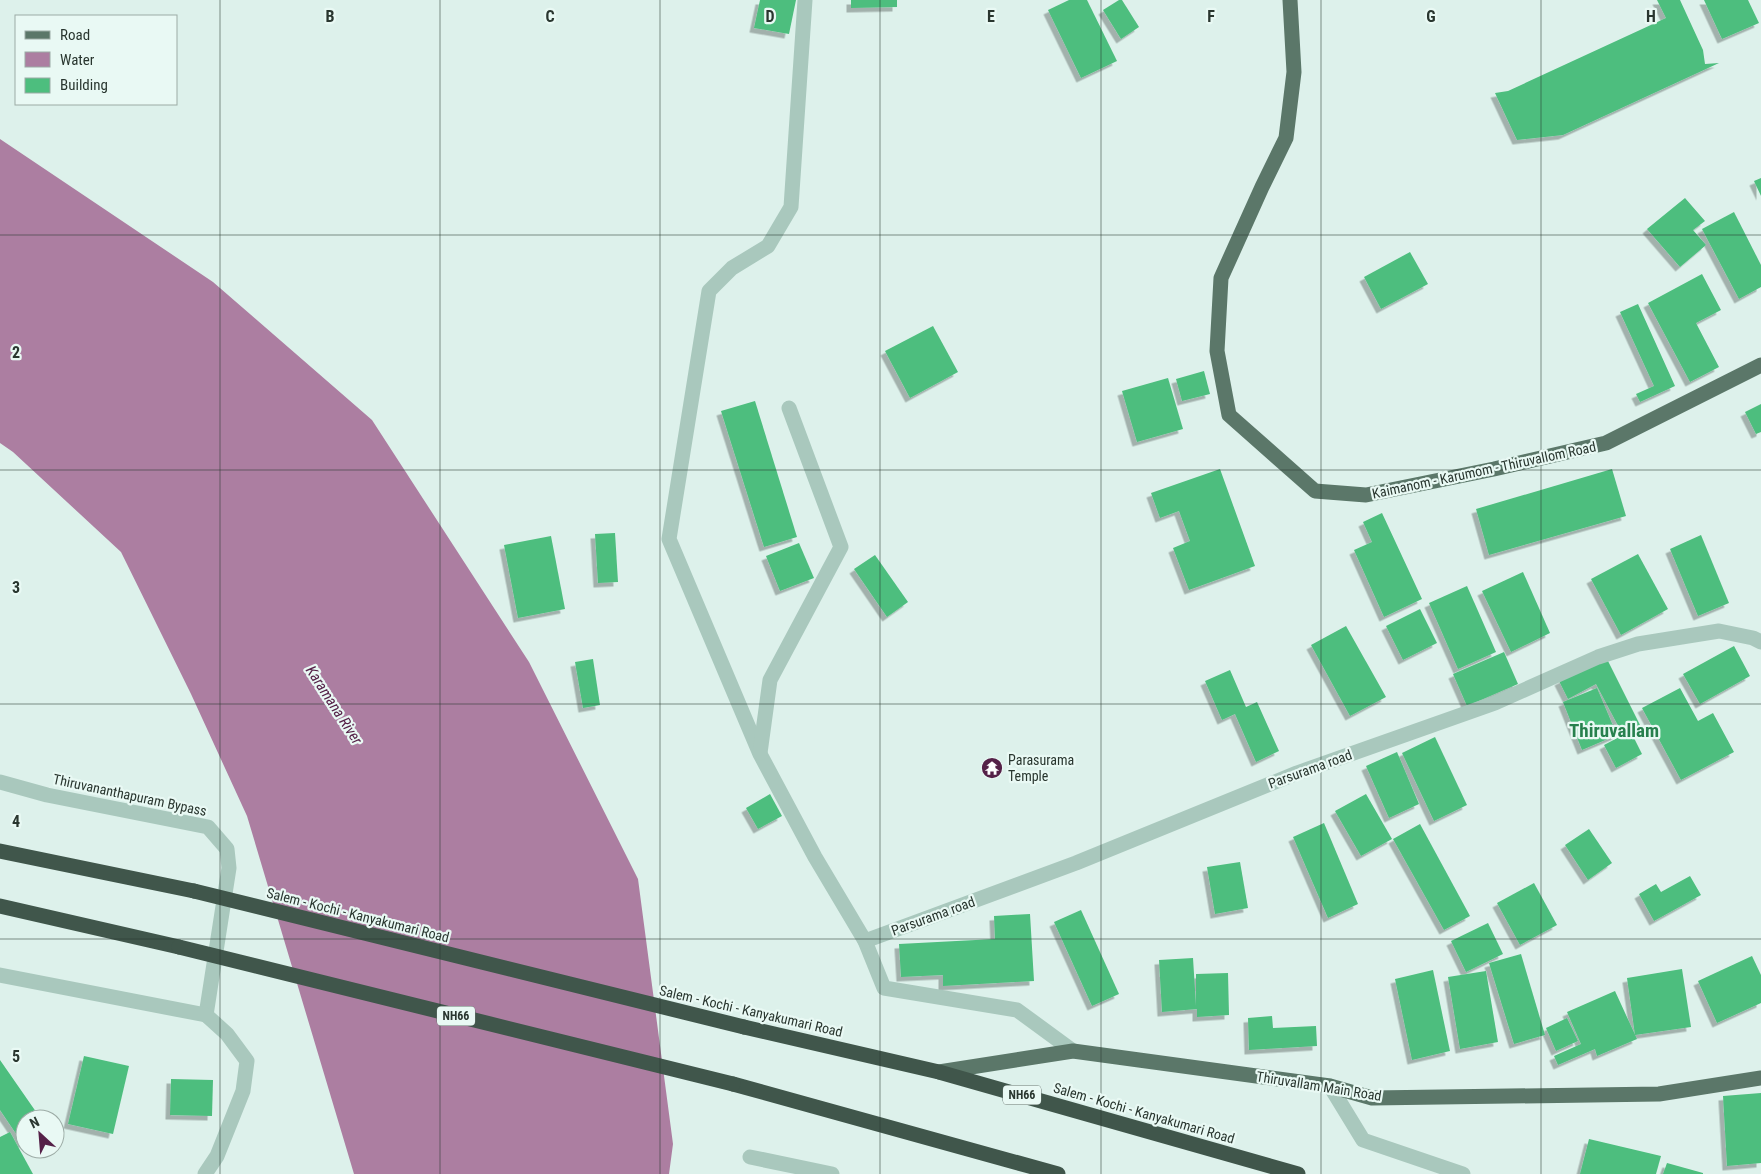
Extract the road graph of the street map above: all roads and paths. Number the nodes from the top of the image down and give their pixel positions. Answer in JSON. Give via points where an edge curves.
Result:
{"nodes":[{"id":1,"x":805,"y":0,"type":"edge"},
{"id":2,"x":1290,"y":0,"type":"edge"},
{"id":3,"x":1761,"y":365,"type":"edge"},
{"id":4,"x":789,"y":408,"type":"dead end"},
{"id":5,"x":1761,"y":642,"type":"edge"},
{"id":6,"x":760,"y":754,"type":"junction"},
{"id":7,"x":0,"y":782,"type":"edge"},
{"id":8,"x":0,"y":851,"type":"edge"},
{"id":9,"x":0,"y":906,"type":"edge"},
{"id":10,"x":865,"y":942,"type":"junction"},
{"id":11,"x":0,"y":975,"type":"edge"},
{"id":12,"x":206,"y":1015,"type":"junction"},
{"id":13,"x":1074,"y":1051,"type":"junction"},
{"id":14,"x":940,"y":1072,"type":"junction"},
{"id":15,"x":1761,"y":1078,"type":"edge"},
{"id":16,"x":1330,"y":1086,"type":"junction"},
{"id":17,"x":750,"y":1157,"type":"dead end"},
{"id":18,"x":205,"y":1174,"type":"edge"},
{"id":19,"x":832,"y":1174,"type":"edge"},
{"id":20,"x":1058,"y":1174,"type":"edge"},
{"id":21,"x":1298,"y":1174,"type":"edge"},
{"id":22,"x":1462,"y":1174,"type":"edge"}],
"edges":[{"from":1,"to":6,"type":"street","via":[[791,207],[768,246],[732,268],[709,291],[669,539]]},
{"from":2,"to":3,"type":"main road","name":"Kaimanom - Karumom - Thiruvallom Road","via":[[1294,72],[1286,138],[1221,278],[1217,352],[1229,415],[1315,491],[1366,495],[1494,470],[1606,443]]},
{"from":4,"to":6,"type":"street","via":[[841,547],[770,680]]},
{"from":5,"to":10,"type":"street","name":"Parsurama road","via":[[1719,631],[1638,644],[1598,657],[1495,703],[1297,773],[1076,863]]},
{"from":6,"to":10,"type":"street"},
{"from":7,"to":12,"type":"street","name":"Thiruvananthapuram Bypass","via":[[46,795],[208,827],[227,849],[229,868]]},
{"from":8,"to":14,"type":"highway","name":"Salem - Kochi - Kanyakumari Road","number":"NH66","bridge":true,"via":[[194,891]]},
{"from":9,"to":20,"type":"highway","number":"NH66","bridge":true,"via":[[734,1084]]},
{"from":10,"to":13,"type":"street","via":[[884,988],[1017,1010]]},
{"from":11,"to":12,"type":"street"},
{"from":12,"to":18,"type":"street","via":[[227,1034],[247,1061],[243,1091],[217,1156]]},
{"from":13,"to":14,"type":"main road","name":"Thiruvallam Main Road"},
{"from":13,"to":16,"type":"main road","name":"Thiruvallam Main Road"},
{"from":14,"to":21,"type":"highway","name":"Salem - Kochi - Kanyakumari Road","number":"NH66"},
{"from":15,"to":16,"type":"main road","name":"Thiruvallam Main Road","via":[[1659,1094],[1372,1098]]},
{"from":16,"to":22,"type":"street","via":[[1363,1140]]},
{"from":17,"to":19,"type":"street"}]}
